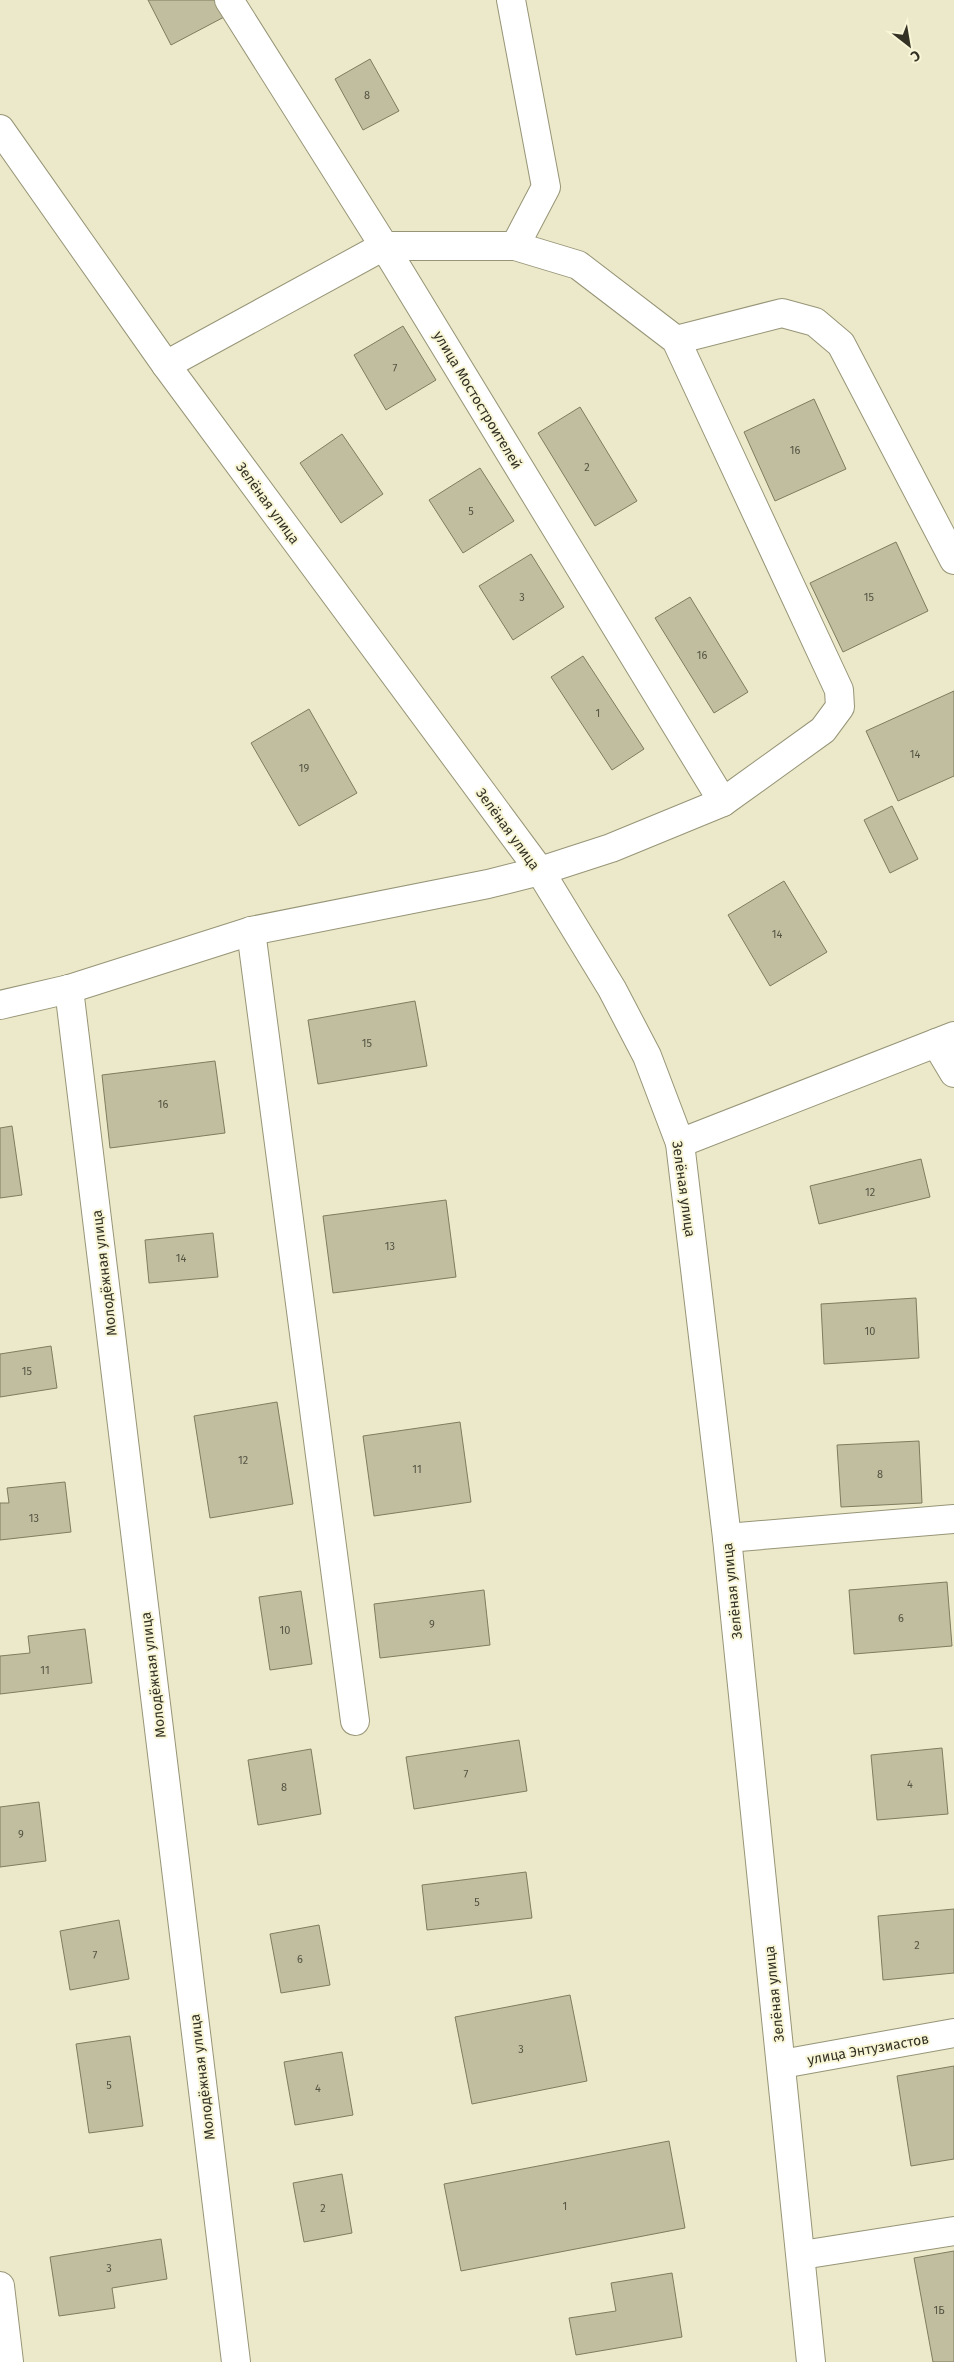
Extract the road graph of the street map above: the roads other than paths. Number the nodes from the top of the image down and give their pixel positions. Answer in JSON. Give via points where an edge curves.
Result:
{"nodes":[{"id":1,"x":229,"y":0,"type":"edge"},
{"id":2,"x":511,"y":0,"type":"edge"},
{"id":3,"x":0,"y":129,"type":"edge"},
{"id":4,"x":384,"y":246,"type":"junction"},
{"id":5,"x":515,"y":246,"type":"junction"},
{"id":6,"x":676,"y":340,"type":"junction"},
{"id":7,"x":166,"y":365,"type":"junction"},
{"id":8,"x":954,"y":560,"type":"edge"},
{"id":9,"x":723,"y":802,"type":"junction"},
{"id":10,"x":540,"y":871,"type":"junction"},
{"id":11,"x":252,"y":931,"type":"junction"},
{"id":12,"x":69,"y":989,"type":"junction"},
{"id":13,"x":0,"y":1005,"type":"edge"},
{"id":14,"x":945,"y":1040,"type":"edge"},
{"id":15,"x":954,"y":1073,"type":"edge"},
{"id":16,"x":680,"y":1143,"type":"junction"},
{"id":17,"x":954,"y":1519,"type":"edge"},
{"id":18,"x":727,"y":1538,"type":"junction"},
{"id":19,"x":354,"y":1721,"type":"dead end"},
{"id":20,"x":954,"y":2033,"type":"edge"},
{"id":21,"x":782,"y":2064,"type":"junction"},
{"id":22,"x":954,"y":2231,"type":"edge"},
{"id":23,"x":802,"y":2255,"type":"junction"},
{"id":24,"x":0,"y":2286,"type":"edge"},
{"id":25,"x":9,"y":2362,"type":"edge"},
{"id":26,"x":236,"y":2362,"type":"edge"},
{"id":27,"x":812,"y":2362,"type":"edge"}],
"edges":[{"from":1,"to":4,"type":"street","name":"улица Мостостроителей"},
{"from":2,"to":5,"type":"street","via":[[546,187]]},
{"from":3,"to":7,"type":"street","name":"Зелёная улица"},
{"from":4,"to":5,"type":"street"},
{"from":4,"to":7,"type":"street"},
{"from":4,"to":9,"type":"street","name":"улица Мостостроителей"},
{"from":5,"to":6,"type":"street","via":[[578,265]]},
{"from":6,"to":8,"type":"street","via":[[782,313],[815,322],[841,344]]},
{"from":6,"to":9,"type":"street","via":[[839,690],[840,707],[823,730]]},
{"from":7,"to":10,"type":"street","name":"Зелёная улица"},
{"from":9,"to":10,"type":"street","via":[[611,848]]},
{"from":10,"to":11,"type":"street"},
{"from":10,"to":16,"type":"street","name":"Зелёная улица","via":[[612,989],[647,1056]]},
{"from":11,"to":12,"type":"street"},
{"from":11,"to":19,"type":"street"},
{"from":12,"to":13,"type":"street"},
{"from":12,"to":26,"type":"street","name":"Молодёжная улица"},
{"from":14,"to":15,"type":"street"},
{"from":14,"to":16,"type":"street"},
{"from":16,"to":18,"type":"street","name":"Зелёная улица"},
{"from":17,"to":18,"type":"street"},
{"from":18,"to":21,"type":"street","name":"Зелёная улица"},
{"from":20,"to":21,"type":"street","name":"улица Энтузиастов"},
{"from":21,"to":23,"type":"street","name":"Зелёная улица"},
{"from":22,"to":23,"type":"street"},
{"from":23,"to":27,"type":"street","name":"Зелёная улица"},
{"from":24,"to":25,"type":"street"}]}
